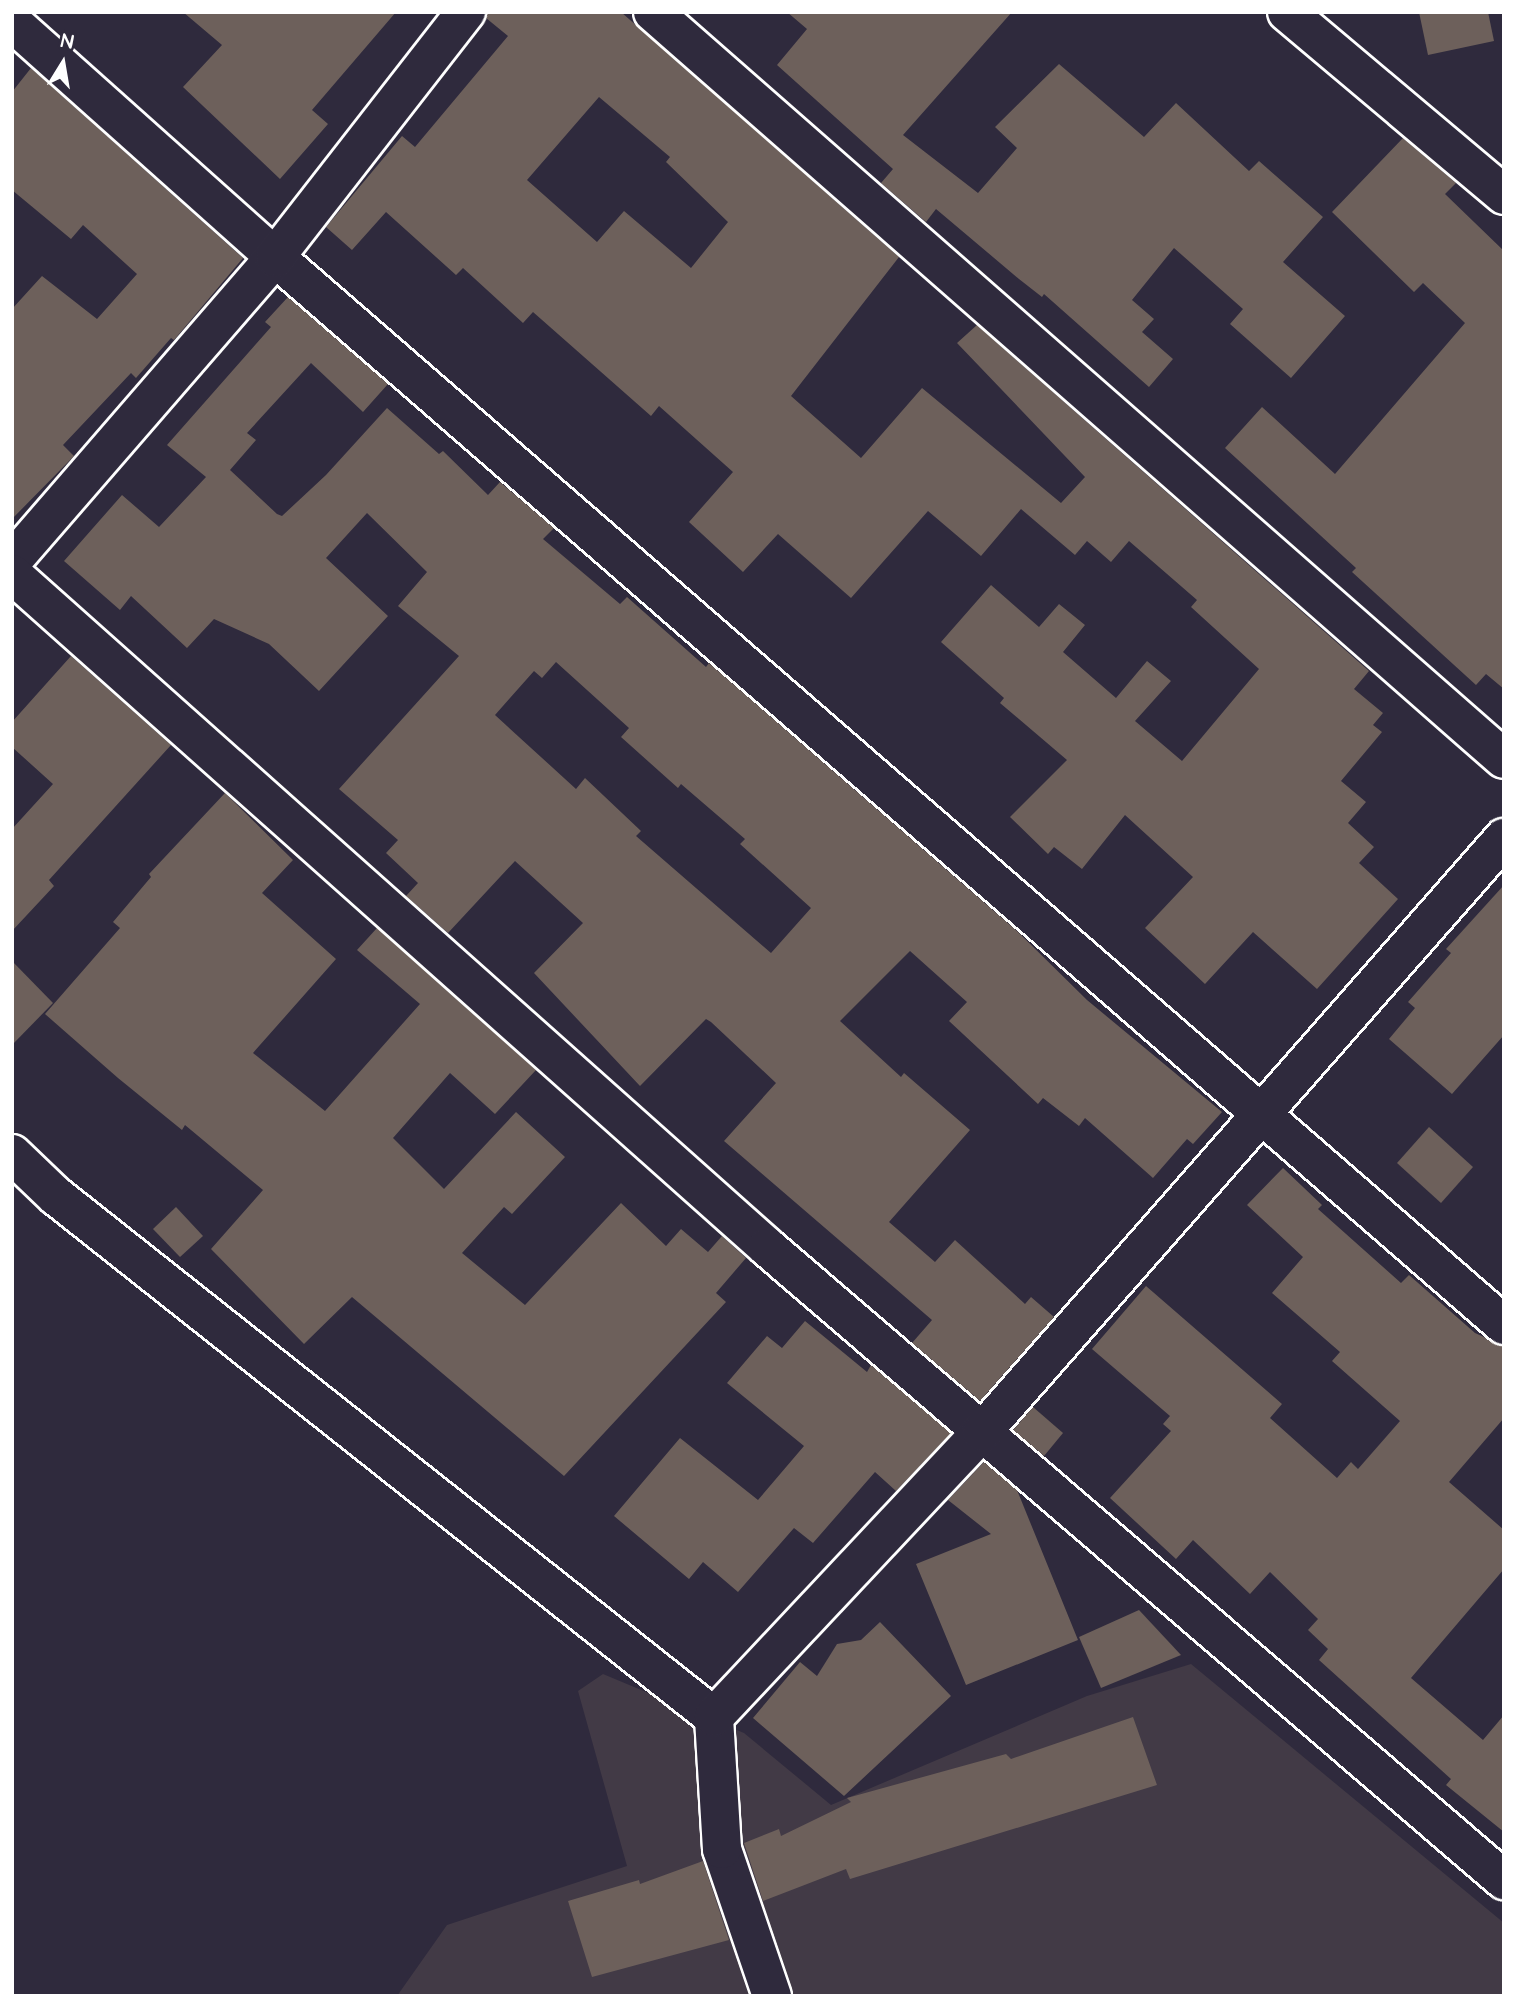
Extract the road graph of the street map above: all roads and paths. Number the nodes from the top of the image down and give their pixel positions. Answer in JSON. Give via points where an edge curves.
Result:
{"nodes":[{"id":1,"x":466,"y":12,"type":"edge"},
{"id":2,"x":653,"y":12,"type":"edge"},
{"id":3,"x":1287,"y":12,"type":"edge"},
{"id":4,"x":12,"y":22,"type":"edge"},
{"id":5,"x":1504,"y":195,"type":"edge"},
{"id":6,"x":275,"y":257,"type":"junction"},
{"id":7,"x":12,"y":561,"type":"edge"},
{"id":8,"x":12,"y":574,"type":"edge"},
{"id":9,"x":1504,"y":759,"type":"edge"},
{"id":10,"x":1504,"y":838,"type":"edge"},
{"id":11,"x":1260,"y":1115,"type":"junction"},
{"id":12,"x":12,"y":1154,"type":"edge"},
{"id":13,"x":1504,"y":1325,"type":"edge"},
{"id":14,"x":982,"y":1432,"type":"junction"},
{"id":15,"x":715,"y":1717,"type":"junction"},
{"id":16,"x":1504,"y":1880,"type":"edge"},
{"id":17,"x":772,"y":1996,"type":"edge"}],
"edges":[{"from":1,"to":6,"type":"street"},
{"from":2,"to":9,"type":"street"},
{"from":3,"to":5,"type":"street"},
{"from":4,"to":6,"type":"street"},
{"from":6,"to":7,"type":"street"},
{"from":6,"to":11,"type":"street"},
{"from":8,"to":14,"type":"street","via":[[756,1238]]},
{"from":10,"to":11,"type":"street"},
{"from":11,"to":13,"type":"street"},
{"from":11,"to":14,"type":"street"},
{"from":12,"to":15,"type":"street","via":[[56,1196]]},
{"from":14,"to":15,"type":"street"},
{"from":14,"to":16,"type":"street"},
{"from":15,"to":17,"type":"street","via":[[722,1849]]}]}
